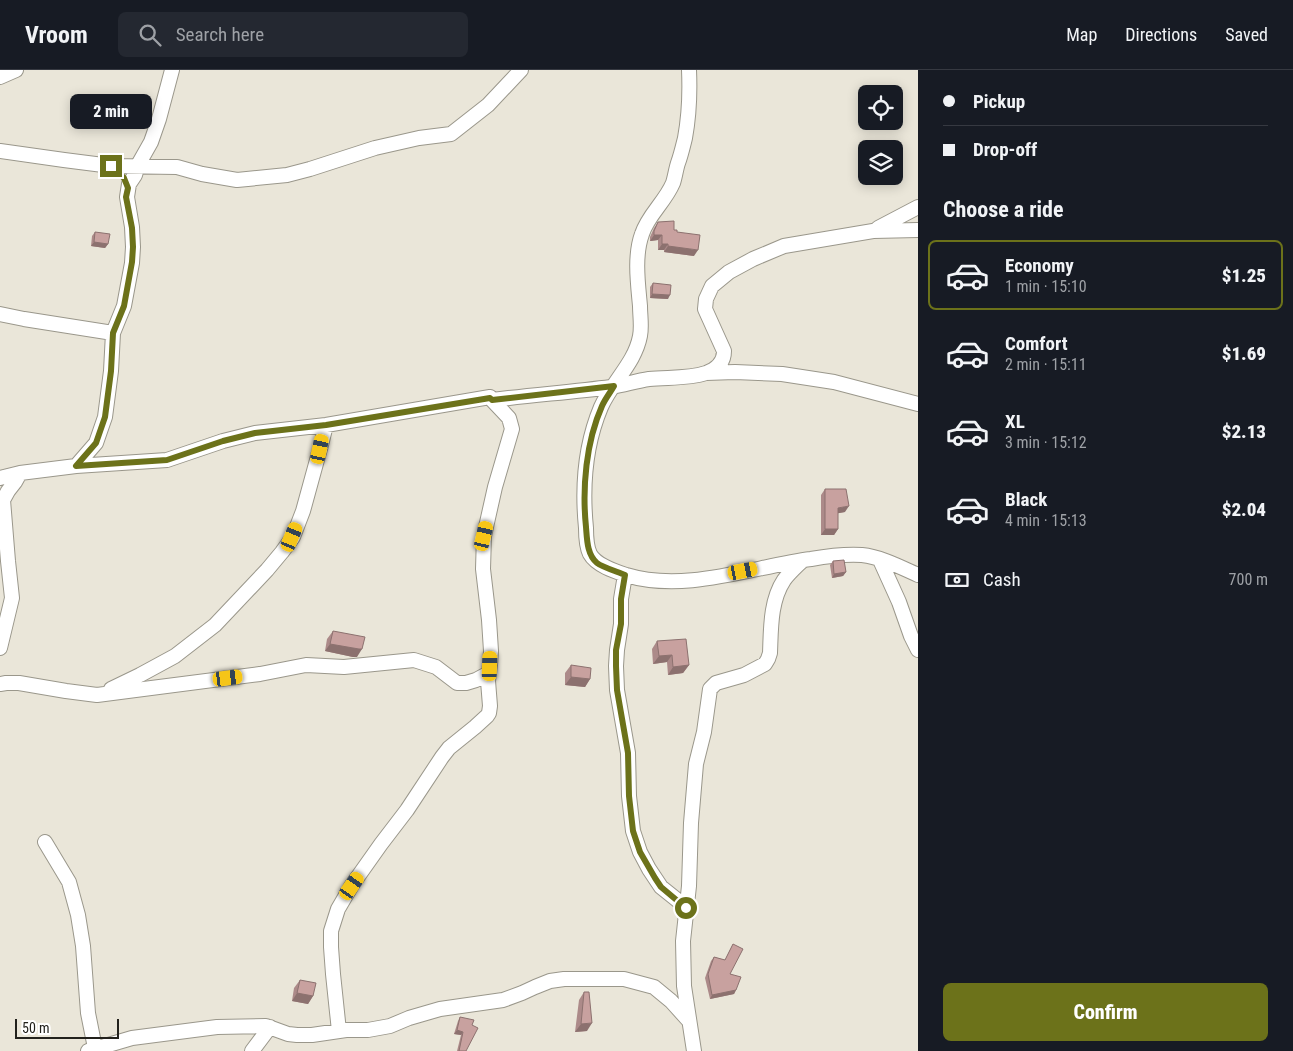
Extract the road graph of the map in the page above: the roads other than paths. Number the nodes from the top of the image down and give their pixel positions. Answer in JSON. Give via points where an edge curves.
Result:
{"nodes":[{"id":1,"x":16,"y":70,"type":"edge"},
{"id":2,"x":172,"y":70,"type":"edge"},
{"id":3,"x":521,"y":70,"type":"edge"},
{"id":4,"x":689,"y":70,"type":"edge"},
{"id":5,"x":0,"y":77,"type":"edge"},
{"id":6,"x":0,"y":151,"type":"edge"},
{"id":7,"x":138,"y":165,"type":"junction"},
{"id":8,"x":111,"y":166,"type":"junction"},
{"id":9,"x":128,"y":188,"type":"junction"},
{"id":10,"x":918,"y":207,"type":"edge"},
{"id":11,"x":918,"y":230,"type":"edge"},
{"id":12,"x":872,"y":231,"type":"junction"},
{"id":13,"x":0,"y":314,"type":"edge"},
{"id":14,"x":113,"y":333,"type":"junction"},
{"id":15,"x":706,"y":373,"type":"junction"},
{"id":16,"x":614,"y":386,"type":"junction"},
{"id":17,"x":492,"y":400,"type":"junction"},
{"id":18,"x":918,"y":404,"type":"edge"},
{"id":19,"x":326,"y":425,"type":"junction"},
{"id":20,"x":76,"y":466,"type":"junction"},
{"id":21,"x":20,"y":473,"type":"junction"},
{"id":22,"x":0,"y":478,"type":"edge"},
{"id":23,"x":803,"y":560,"type":"junction"},
{"id":24,"x":880,"y":560,"type":"junction"},
{"id":25,"x":625,"y":575,"type":"junction"},
{"id":26,"x":918,"y":575,"type":"edge"},
{"id":27,"x":0,"y":648,"type":"edge"},
{"id":28,"x":918,"y":650,"type":"edge"},
{"id":29,"x":489,"y":673,"type":"junction"},
{"id":30,"x":0,"y":684,"type":"edge"},
{"id":31,"x":97,"y":695,"type":"junction"},
{"id":32,"x":45,"y":842,"type":"dead end"},
{"id":33,"x":686,"y":908,"type":"junction"},
{"id":34,"x":689,"y":1021,"type":"junction"},
{"id":35,"x":270,"y":1027,"type":"junction"},
{"id":36,"x":339,"y":1031,"type":"junction"},
{"id":37,"x":91,"y":1050,"type":"edge"},
{"id":38,"x":252,"y":1051,"type":"edge"},
{"id":39,"x":694,"y":1051,"type":"edge"}],
"edges":[{"from":1,"to":5,"type":"street"},
{"from":2,"to":7,"type":"street","via":[[151,142]]},
{"from":3,"to":7,"type":"street","via":[[488,105],[451,134],[375,148],[287,175],[237,180],[177,167]]},
{"from":4,"to":16,"type":"street","via":[[685,138],[672,184],[645,227],[637,259],[640,337]]},
{"from":6,"to":8,"type":"street"},
{"from":7,"to":8,"type":"street"},
{"from":7,"to":9,"type":"street"},
{"from":8,"to":9,"type":"street","via":[[124,178]]},
{"from":9,"to":14,"type":"street","via":[[132,262],[124,306]]},
{"from":10,"to":12,"type":"street"},
{"from":11,"to":12,"type":"street"},
{"from":12,"to":15,"type":"street","via":[[784,246],[729,272],[712,286],[705,309],[724,357]]},
{"from":13,"to":14,"type":"street"},
{"from":14,"to":20,"type":"street","via":[[105,417],[96,443]]},
{"from":15,"to":16,"type":"street"},
{"from":15,"to":18,"type":"street","via":[[782,374],[825,380]]},
{"from":16,"to":17,"type":"street"},
{"from":16,"to":25,"type":"street","via":[[602,406],[592,435],[584,489],[585,517],[590,553],[597,563]]},
{"from":17,"to":19,"type":"street"},
{"from":17,"to":29,"type":"street","via":[[508,418],[512,429],[484,536],[483,569],[491,651]]},
{"from":19,"to":20,"type":"street","via":[[255,433],[167,460]]},
{"from":19,"to":31,"type":"street","via":[[303,511],[292,537],[268,570],[215,625],[174,656]]},
{"from":20,"to":21,"type":"street"},
{"from":21,"to":22,"type":"street"},
{"from":21,"to":27,"type":"street","via":[[3,500],[12,598]]},
{"from":23,"to":24,"type":"street","via":[[840,555],[863,555]]},
{"from":23,"to":25,"type":"street","via":[[683,581],[649,580]]},
{"from":23,"to":33,"type":"street","via":[[784,580],[777,594],[768,660],[744,675],[716,683],[710,689],[696,764]]},
{"from":24,"to":26,"type":"street"},
{"from":24,"to":28,"type":"street"},
{"from":25,"to":33,"type":"street","via":[[616,666],[628,753],[633,831],[640,852],[661,887]]},
{"from":29,"to":31,"type":"street","via":[[476,680],[457,683],[436,667],[414,660],[344,667],[306,665]]},
{"from":29,"to":36,"type":"street","via":[[490,706],[487,716],[442,756],[338,909],[331,931],[331,947]]},
{"from":30,"to":31,"type":"street","via":[[18,683]]},
{"from":32,"to":37,"type":"street","via":[[69,882],[78,915]]},
{"from":33,"to":34,"type":"street","via":[[684,986]]},
{"from":34,"to":36,"type":"street","via":[[662,993],[643,983],[624,979],[564,979],[550,981],[502,1000],[440,1009],[390,1026]]},
{"from":34,"to":39,"type":"street"},
{"from":35,"to":36,"type":"street","via":[[297,1035]]},
{"from":35,"to":37,"type":"street","via":[[217,1027],[132,1038]]},
{"from":35,"to":38,"type":"street"}]}
